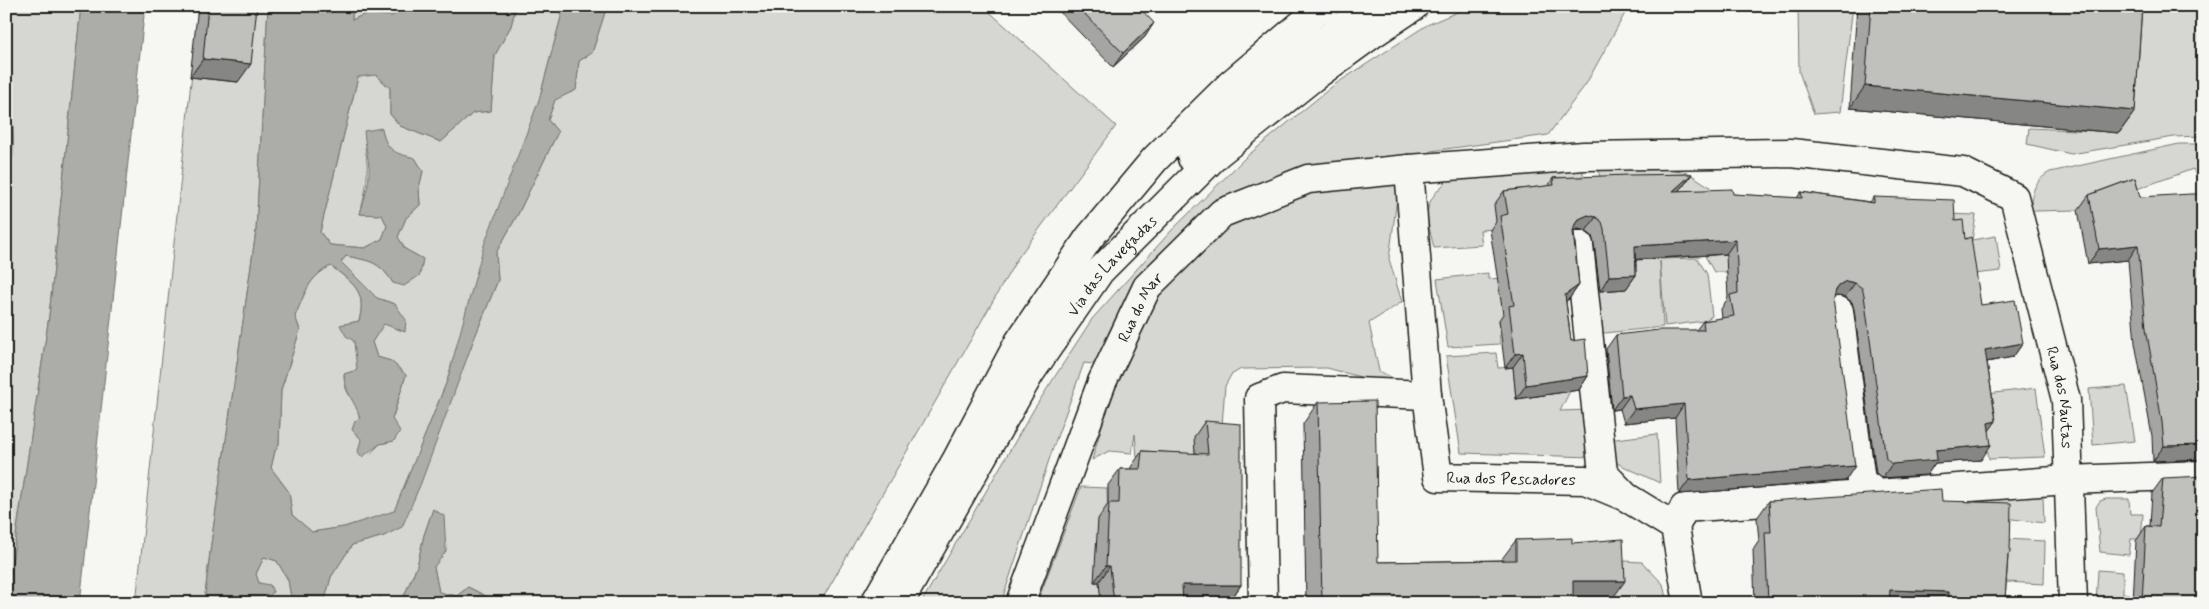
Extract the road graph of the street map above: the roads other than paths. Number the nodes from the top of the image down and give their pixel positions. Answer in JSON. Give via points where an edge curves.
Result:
{"nodes":[{"id":1,"x":1325,"y":6,"type":"edge"},
{"id":2,"x":1376,"y":6,"type":"edge"},
{"id":3,"x":1414,"y":6,"type":"edge"},
{"id":4,"x":1409,"y":169,"type":"junction"},
{"id":5,"x":2014,"y":197,"type":"joint"},
{"id":6,"x":1161,"y":211,"type":"junction"},
{"id":7,"x":1579,"y":245,"type":"dead end"},
{"id":8,"x":1839,"y":311,"type":"dead end"},
{"id":9,"x":1427,"y":395,"type":"junction"},
{"id":10,"x":2203,"y":475,"type":"edge"},
{"id":11,"x":2068,"y":480,"type":"junction"},
{"id":12,"x":1876,"y":493,"type":"junction"},
{"id":13,"x":1626,"y":497,"type":"junction"},
{"id":14,"x":1675,"y":526,"type":"junction"},
{"id":15,"x":875,"y":603,"type":"edge"},
{"id":16,"x":899,"y":603,"type":"edge"},
{"id":17,"x":1020,"y":603,"type":"edge"},
{"id":18,"x":1263,"y":603,"type":"edge"},
{"id":19,"x":1688,"y":603,"type":"edge"},
{"id":20,"x":2073,"y":603,"type":"edge"}],
"edges":[{"from":1,"to":15,"type":"street","name":"Via das Lavegadas","via":[[1231,84],[1155,159],[1088,238],[1019,342]]},
{"from":2,"to":6,"type":"street","via":[[1350,21],[1237,108],[1196,153]]},
{"from":3,"to":6,"type":"street","name":"Via das Lavegadas","via":[[1312,78],[1217,154]]},
{"from":4,"to":5,"type":"street","name":"Rua do Mar","via":[[1584,156],[1791,153],[1963,172]]},
{"from":4,"to":9,"type":"street"},
{"from":4,"to":17,"type":"street","name":"Rua do Mar","via":[[1308,179],[1222,213],[1146,287],[1102,382]]},
{"from":5,"to":11,"type":"street","name":"Rua dos Nautas","via":[[2066,400]]},
{"from":6,"to":16,"type":"street","name":"Via das Lavegadas","via":[[1100,271],[1062,324],[1030,373]]},
{"from":7,"to":13,"type":"street","via":[[1603,473]]},
{"from":8,"to":12,"type":"street","via":[[1861,481]]},
{"from":9,"to":13,"type":"street","name":"Rua dos Pescadores","via":[[1438,477],[1585,480]]},
{"from":9,"to":18,"type":"street","via":[[1283,389],[1259,398]]},
{"from":10,"to":11,"type":"street"},
{"from":11,"to":12,"type":"street"},
{"from":11,"to":20,"type":"street","name":"Rua dos Nautas"},
{"from":12,"to":14,"type":"street","via":[[1684,508]]},
{"from":13,"to":14,"type":"street","name":"Rua dos Pescadores"},
{"from":14,"to":19,"type":"street"}]}
